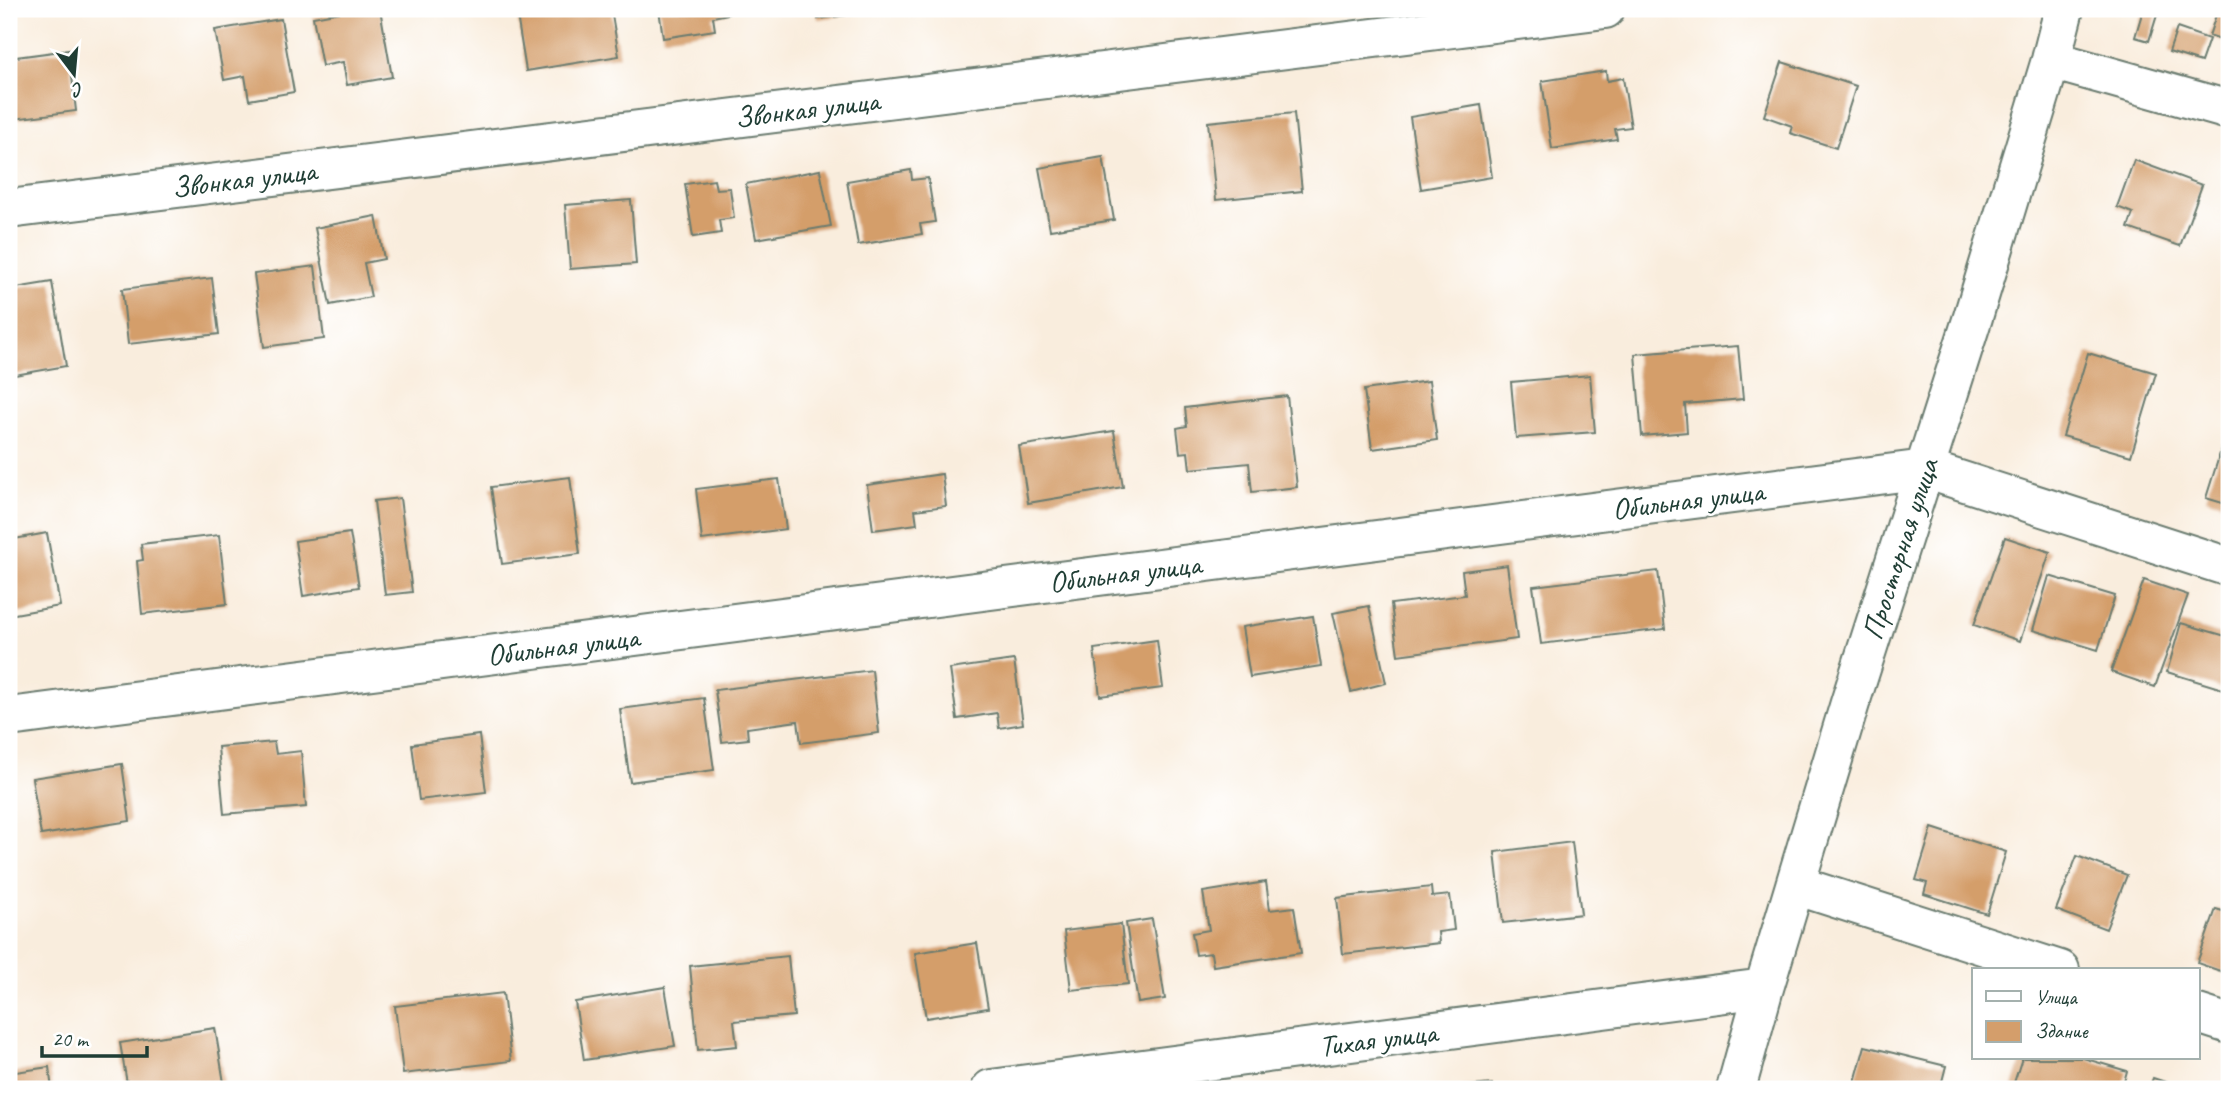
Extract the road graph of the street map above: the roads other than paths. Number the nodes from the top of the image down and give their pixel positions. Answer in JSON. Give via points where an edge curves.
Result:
{"nodes":[{"id":1,"x":1605,"y":9,"type":"edge"},
{"id":2,"x":2064,"y":9,"type":"edge"},
{"id":3,"x":2051,"y":60,"type":"junction"},
{"id":4,"x":2229,"y":110,"type":"edge"},
{"id":5,"x":9,"y":209,"type":"edge"},
{"id":6,"x":1925,"y":469,"type":"junction"},
{"id":7,"x":2229,"y":567,"type":"edge"},
{"id":8,"x":9,"y":717,"type":"edge"},
{"id":9,"x":1795,"y":885,"type":"junction"},
{"id":10,"x":2054,"y":968,"type":"edge"},
{"id":11,"x":1764,"y":988,"type":"junction"},
{"id":12,"x":2200,"y":1015,"type":"edge"},
{"id":13,"x":2229,"y":1024,"type":"edge"},
{"id":14,"x":991,"y":1089,"type":"edge"},
{"id":15,"x":1735,"y":1089,"type":"edge"}],
"edges":[{"from":1,"to":5,"type":"street","name":"Звонкая улица"},
{"from":2,"to":3,"type":"street","name":"Просторная улица"},
{"from":3,"to":4,"type":"street"},
{"from":3,"to":6,"type":"street","name":"Просторная улица"},
{"from":6,"to":7,"type":"street","name":"Обильная улица"},
{"from":6,"to":8,"type":"street","name":"Обильная улица"},
{"from":6,"to":9,"type":"street","name":"Просторная улица"},
{"from":9,"to":10,"type":"street"},
{"from":9,"to":11,"type":"street","name":"Просторная улица"},
{"from":11,"to":14,"type":"street","name":"Тихая улица"},
{"from":11,"to":15,"type":"street","name":"Просторная улица"},
{"from":12,"to":13,"type":"street"}]}
